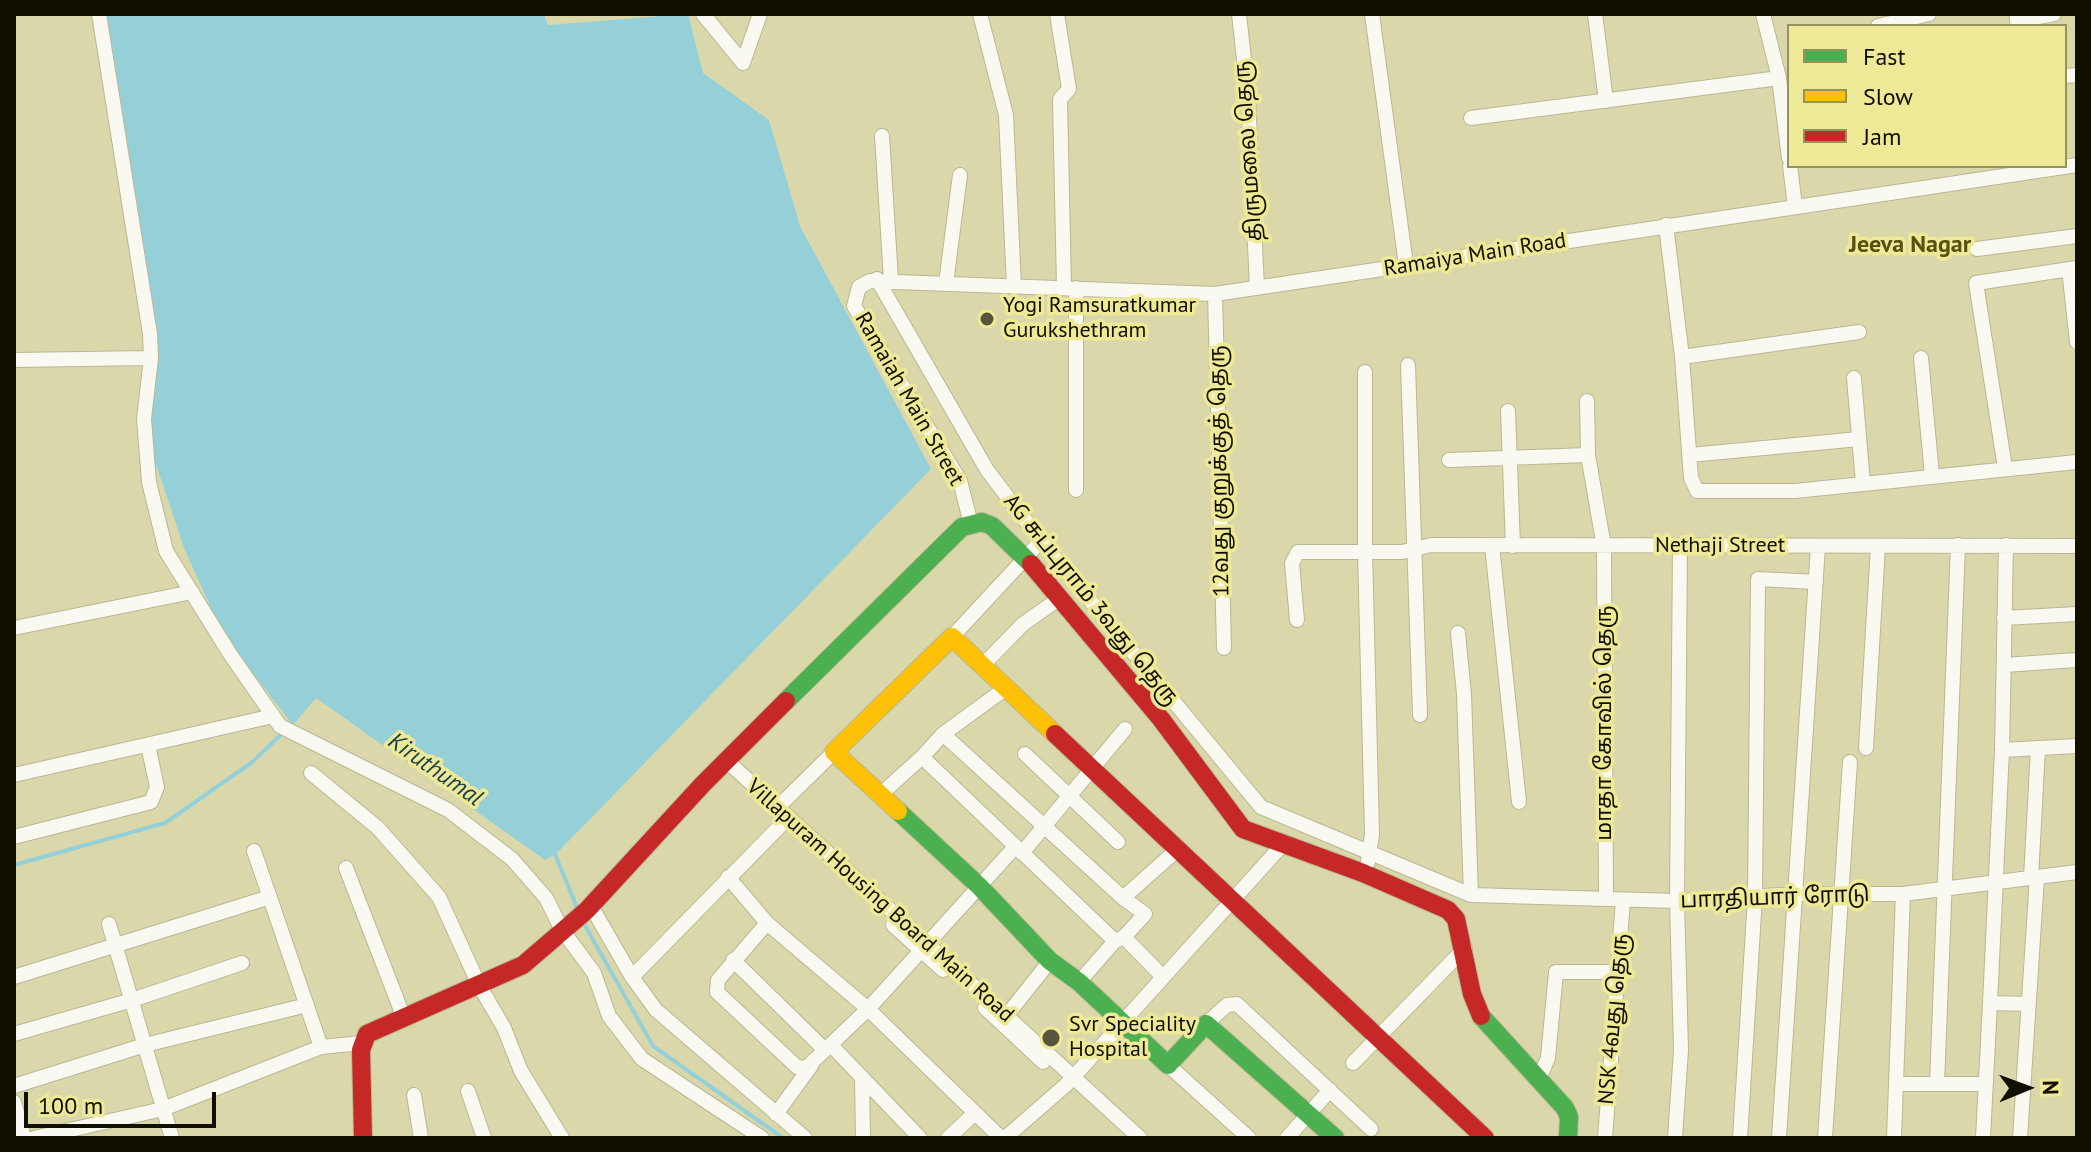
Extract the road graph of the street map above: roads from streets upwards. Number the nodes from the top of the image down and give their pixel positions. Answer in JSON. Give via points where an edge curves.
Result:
{"nodes":[{"id":1,"x":99,"y":14,"type":"edge"},
{"id":2,"x":703,"y":14,"type":"edge"},
{"id":3,"x":760,"y":14,"type":"edge"},
{"id":4,"x":980,"y":14,"type":"edge"},
{"id":5,"x":1057,"y":14,"type":"edge"},
{"id":6,"x":1239,"y":14,"type":"edge"},
{"id":7,"x":1372,"y":14,"type":"edge"},
{"id":8,"x":1595,"y":14,"type":"edge"},
{"id":9,"x":1763,"y":14,"type":"edge"},
{"id":10,"x":1929,"y":14,"type":"edge"},
{"id":11,"x":2017,"y":14,"type":"edge"},
{"id":12,"x":2054,"y":14,"type":"edge"},
{"id":13,"x":1886,"y":24,"type":"edge"},
{"id":14,"x":1779,"y":78,"type":"junction"},
{"id":15,"x":1606,"y":101,"type":"junction"},
{"id":16,"x":1471,"y":118,"type":"dead end"},
{"id":17,"x":1787,"y":125,"type":"edge"},
{"id":18,"x":882,"y":136,"type":"dead end"},
{"id":19,"x":1790,"y":168,"type":"edge"},
{"id":20,"x":2056,"y":168,"type":"edge"},
{"id":21,"x":960,"y":175,"type":"dead end"},
{"id":22,"x":1795,"y":206,"type":"junction"},
{"id":23,"x":1666,"y":225,"type":"junction"},
{"id":24,"x":2077,"y":236,"type":"edge"},
{"id":25,"x":1977,"y":249,"type":"dead end"},
{"id":26,"x":1406,"y":265,"type":"junction"},
{"id":27,"x":2073,"y":269,"type":"edge"},
{"id":28,"x":874,"y":282,"type":"junction"},
{"id":29,"x":946,"y":283,"type":"junction"},
{"id":30,"x":1014,"y":286,"type":"junction"},
{"id":31,"x":1070,"y":288,"type":"junction"},
{"id":32,"x":1257,"y":288,"type":"junction"},
{"id":33,"x":1215,"y":294,"type":"junction"},
{"id":34,"x":1859,"y":332,"type":"dead end"},
{"id":35,"x":2077,"y":342,"type":"edge"},
{"id":36,"x":1682,"y":357,"type":"junction"},
{"id":37,"x":151,"y":358,"type":"junction"},
{"id":38,"x":1921,"y":358,"type":"dead end"},
{"id":39,"x":14,"y":360,"type":"edge"},
{"id":40,"x":1408,"y":365,"type":"dead end"},
{"id":41,"x":1365,"y":372,"type":"dead end"},
{"id":42,"x":1854,"y":378,"type":"dead end"},
{"id":43,"x":1587,"y":401,"type":"dead end"},
{"id":44,"x":1508,"y":411,"type":"dead end"},
{"id":45,"x":1859,"y":439,"type":"junction"},
{"id":46,"x":1588,"y":455,"type":"junction"},
{"id":47,"x":1690,"y":455,"type":"junction"},
{"id":48,"x":1449,"y":460,"type":"dead end"},
{"id":49,"x":1510,"y":460,"type":"junction"},
{"id":50,"x":2077,"y":462,"type":"edge"},
{"id":51,"x":2005,"y":468,"type":"junction"},
{"id":52,"x":1932,"y":475,"type":"junction"},
{"id":53,"x":1863,"y":483,"type":"junction"},
{"id":54,"x":1076,"y":490,"type":"dead end"},
{"id":55,"x":971,"y":524,"type":"junction"},
{"id":56,"x":1958,"y":545,"type":"junction"},
{"id":57,"x":2006,"y":545,"type":"junction"},
{"id":58,"x":1492,"y":546,"type":"junction"},
{"id":59,"x":1513,"y":546,"type":"junction"},
{"id":60,"x":1680,"y":546,"type":"junction"},
{"id":61,"x":1818,"y":546,"type":"junction"},
{"id":62,"x":1878,"y":546,"type":"junction"},
{"id":63,"x":2077,"y":546,"type":"edge"},
{"id":64,"x":1604,"y":547,"type":"junction"},
{"id":65,"x":1033,"y":549,"type":"junction"},
{"id":66,"x":1415,"y":549,"type":"junction"},
{"id":67,"x":1365,"y":551,"type":"junction"},
{"id":68,"x":1816,"y":582,"type":"junction"},
{"id":69,"x":192,"y":592,"type":"junction"},
{"id":70,"x":1060,"y":598,"type":"junction"},
{"id":71,"x":2077,"y":614,"type":"edge"},
{"id":72,"x":2004,"y":618,"type":"junction"},
{"id":73,"x":1297,"y":620,"type":"dead end"},
{"id":74,"x":14,"y":628,"type":"edge"},
{"id":75,"x":1458,"y":633,"type":"dead end"},
{"id":76,"x":952,"y":637,"type":"junction"},
{"id":77,"x":1224,"y":648,"type":"dead end"},
{"id":78,"x":1126,"y":660,"type":"junction"},
{"id":79,"x":2077,"y":660,"type":"edge"},
{"id":80,"x":983,"y":665,"type":"junction"},
{"id":81,"x":2004,"y":665,"type":"junction"},
{"id":82,"x":1006,"y":688,"type":"junction"},
{"id":83,"x":1420,"y":715,"type":"dead end"},
{"id":84,"x":281,"y":725,"type":"junction"},
{"id":85,"x":1125,"y":729,"type":"dead end"},
{"id":86,"x":943,"y":734,"type":"junction"},
{"id":87,"x":148,"y":745,"type":"junction"},
{"id":88,"x":2077,"y":746,"type":"edge"},
{"id":89,"x":1866,"y":748,"type":"dead end"},
{"id":90,"x":2038,"y":748,"type":"junction"},
{"id":91,"x":2002,"y":750,"type":"junction"},
{"id":92,"x":834,"y":752,"type":"junction"},
{"id":93,"x":1025,"y":754,"type":"dead end"},
{"id":94,"x":922,"y":757,"type":"junction"},
{"id":95,"x":1850,"y":762,"type":"dead end"},
{"id":96,"x":723,"y":764,"type":"junction"},
{"id":97,"x":1091,"y":767,"type":"junction"},
{"id":98,"x":311,"y":773,"type":"dead end"},
{"id":99,"x":14,"y":775,"type":"edge"},
{"id":100,"x":1229,"y":789,"type":"junction"},
{"id":101,"x":880,"y":795,"type":"junction"},
{"id":102,"x":1069,"y":796,"type":"junction"},
{"id":103,"x":1519,"y":802,"type":"dead end"},
{"id":104,"x":777,"y":808,"type":"junction"},
{"id":105,"x":782,"y":824,"type":"junction"},
{"id":106,"x":1046,"y":828,"type":"junction"},
{"id":107,"x":14,"y":837,"type":"edge"},
{"id":108,"x":1118,"y":842,"type":"dead end"},
{"id":109,"x":1285,"y":842,"type":"junction"},
{"id":110,"x":1178,"y":849,"type":"junction"},
{"id":111,"x":1018,"y":850,"type":"junction"},
{"id":112,"x":254,"y":851,"type":"dead end"},
{"id":113,"x":1367,"y":863,"type":"junction"},
{"id":114,"x":346,"y":868,"type":"dead end"},
{"id":115,"x":2077,"y":872,"type":"edge"},
{"id":116,"x":728,"y":877,"type":"junction"},
{"id":117,"x":2034,"y":877,"type":"junction"},
{"id":118,"x":1997,"y":882,"type":"junction"},
{"id":119,"x":979,"y":886,"type":"junction"},
{"id":120,"x":1945,"y":889,"type":"junction"},
{"id":121,"x":1797,"y":894,"type":"junction"},
{"id":122,"x":1838,"y":894,"type":"junction"},
{"id":123,"x":1903,"y":894,"type":"junction"},
{"id":124,"x":270,"y":897,"type":"junction"},
{"id":125,"x":1755,"y":897,"type":"junction"},
{"id":126,"x":1123,"y":898,"type":"junction"},
{"id":127,"x":1606,"y":899,"type":"junction"},
{"id":128,"x":1458,"y":900,"type":"junction"},
{"id":129,"x":1623,"y":900,"type":"junction"},
{"id":130,"x":1232,"y":901,"type":"junction"},
{"id":131,"x":1677,"y":901,"type":"junction"},
{"id":132,"x":578,"y":917,"type":"junction"},
{"id":133,"x":767,"y":923,"type":"junction"},
{"id":134,"x":109,"y":924,"type":"dead end"},
{"id":135,"x":1119,"y":939,"type":"junction"},
{"id":136,"x":924,"y":946,"type":"junction"},
{"id":137,"x":116,"y":947,"type":"junction"},
{"id":138,"x":1465,"y":948,"type":"junction"},
{"id":139,"x":733,"y":960,"type":"junction"},
{"id":140,"x":1050,"y":961,"type":"junction"},
{"id":141,"x":242,"y":963,"type":"dead end"},
{"id":142,"x":1618,"y":972,"type":"junction"},
{"id":143,"x":14,"y":977,"type":"edge"},
{"id":144,"x":632,"y":977,"type":"junction"},
{"id":145,"x":1163,"y":977,"type":"junction"},
{"id":146,"x":1079,"y":982,"type":"junction"},
{"id":147,"x":479,"y":985,"type":"junction"},
{"id":148,"x":132,"y":1000,"type":"junction"},
{"id":149,"x":1990,"y":1003,"type":"junction"},
{"id":150,"x":2028,"y":1004,"type":"junction"},
{"id":151,"x":307,"y":1005,"type":"junction"},
{"id":152,"x":868,"y":1009,"type":"junction"},
{"id":153,"x":1007,"y":1015,"type":"junction"},
{"id":154,"x":404,"y":1018,"type":"junction"},
{"id":155,"x":1121,"y":1024,"type":"junction"},
{"id":156,"x":1206,"y":1024,"type":"junction"},
{"id":157,"x":14,"y":1034,"type":"edge"},
{"id":158,"x":1376,"y":1035,"type":"junction"},
{"id":159,"x":362,"y":1043,"type":"junction"},
{"id":160,"x":145,"y":1045,"type":"junction"},
{"id":161,"x":321,"y":1047,"type":"junction"},
{"id":162,"x":828,"y":1048,"type":"junction"},
{"id":163,"x":1353,"y":1063,"type":"dead end"},
{"id":164,"x":1168,"y":1065,"type":"junction"},
{"id":165,"x":811,"y":1066,"type":"junction"},
{"id":166,"x":1544,"y":1068,"type":"junction"},
{"id":167,"x":862,"y":1077,"type":"junction"},
{"id":168,"x":1070,"y":1080,"type":"junction"},
{"id":169,"x":1896,"y":1084,"type":"junction"},
{"id":170,"x":1937,"y":1084,"type":"junction"},
{"id":171,"x":1986,"y":1084,"type":"junction"},
{"id":172,"x":14,"y":1086,"type":"edge"},
{"id":173,"x":1330,"y":1090,"type":"junction"},
{"id":174,"x":468,"y":1091,"type":"dead end"},
{"id":175,"x":414,"y":1095,"type":"dead end"},
{"id":176,"x":14,"y":1102,"type":"edge"},
{"id":177,"x":163,"y":1109,"type":"junction"},
{"id":178,"x":975,"y":1113,"type":"junction"},
{"id":179,"x":776,"y":1114,"type":"junction"},
{"id":180,"x":1308,"y":1116,"type":"junction"},
{"id":181,"x":1371,"y":1129,"type":"dead end"},
{"id":182,"x":24,"y":1138,"type":"edge"},
{"id":183,"x":34,"y":1138,"type":"edge"},
{"id":184,"x":172,"y":1138,"type":"edge"},
{"id":185,"x":363,"y":1138,"type":"edge"},
{"id":186,"x":421,"y":1138,"type":"edge"},
{"id":187,"x":484,"y":1138,"type":"edge"},
{"id":188,"x":562,"y":1138,"type":"edge"},
{"id":189,"x":762,"y":1138,"type":"edge"},
{"id":190,"x":805,"y":1138,"type":"edge"},
{"id":191,"x":863,"y":1138,"type":"edge"},
{"id":192,"x":920,"y":1138,"type":"edge"},
{"id":193,"x":948,"y":1138,"type":"edge"},
{"id":194,"x":1003,"y":1138,"type":"edge"},
{"id":195,"x":1126,"y":1138,"type":"edge"},
{"id":196,"x":1140,"y":1138,"type":"edge"},
{"id":197,"x":1249,"y":1138,"type":"edge"},
{"id":198,"x":1287,"y":1138,"type":"edge"},
{"id":199,"x":1335,"y":1138,"type":"edge"},
{"id":200,"x":1485,"y":1138,"type":"edge"},
{"id":201,"x":1568,"y":1138,"type":"edge"},
{"id":202,"x":1605,"y":1138,"type":"edge"},
{"id":203,"x":1675,"y":1138,"type":"edge"},
{"id":204,"x":1740,"y":1138,"type":"edge"},
{"id":205,"x":1779,"y":1138,"type":"edge"},
{"id":206,"x":1825,"y":1138,"type":"edge"},
{"id":207,"x":1894,"y":1138,"type":"edge"},
{"id":208,"x":1983,"y":1138,"type":"edge"},
{"id":209,"x":2020,"y":1138,"type":"edge"}],
"edges":[{"from":1,"to":37,"type":"street"},
{"from":2,"to":3,"type":"street","via":[[743,63]]},
{"from":4,"to":30,"type":"street","via":[[1006,115]]},
{"from":5,"to":31,"type":"street","via":[[1069,89],[1060,99]]},
{"from":6,"to":32,"type":"street","name":"திருமலை தெரு"},
{"from":7,"to":26,"type":"street"},
{"from":8,"to":15,"type":"street"},
{"from":9,"to":14,"type":"street"},
{"from":10,"to":13,"type":"street"},
{"from":11,"to":12,"type":"street","via":[[2017,21]]},
{"from":14,"to":15,"type":"street"},
{"from":14,"to":17,"type":"street"},
{"from":15,"to":16,"type":"street"},
{"from":18,"to":28,"type":"street","name":"Ramaiah Main Street"},
{"from":19,"to":22,"type":"street"},
{"from":20,"to":22,"type":"street","name":"Ramaiya Main Road"},
{"from":21,"to":29,"type":"street"},
{"from":22,"to":23,"type":"street","name":"Ramaiya Main Road"},
{"from":23,"to":26,"type":"street","name":"Ramaiya Main Road"},
{"from":23,"to":36,"type":"street"},
{"from":24,"to":25,"type":"street"},
{"from":26,"to":32,"type":"street","name":"Ramaiya Main Road"},
{"from":27,"to":35,"type":"street"},
{"from":27,"to":51,"type":"street","via":[[1976,283]]},
{"from":28,"to":29,"type":"street","name":"Ramaiya Main Road"},
{"from":28,"to":55,"type":"street","name":"Ramaiah Main Street","via":[[854,306],[960,481]]},
{"from":28,"to":65,"type":"street","name":"AG சுப்புராம் 3வது தெரு"},
{"from":29,"to":30,"type":"street","name":"Ramaiya Main Road"},
{"from":30,"to":31,"type":"street","name":"Ramaiya Main Road"},
{"from":31,"to":33,"type":"street","name":"Ramaiya Main Road"},
{"from":31,"to":54,"type":"street"},
{"from":32,"to":33,"type":"street","name":"Ramaiya Main Road"},
{"from":33,"to":77,"type":"street","name":"12வது குறுக்குத் தெரு"},
{"from":34,"to":36,"type":"street"},
{"from":36,"to":47,"type":"street"},
{"from":37,"to":39,"type":"street"},
{"from":37,"to":69,"type":"street","via":[[144,419],[149,482],[166,551]]},
{"from":38,"to":52,"type":"street"},
{"from":40,"to":66,"type":"street"},
{"from":41,"to":67,"type":"street"},
{"from":42,"to":45,"type":"street"},
{"from":43,"to":46,"type":"street","name":"மாதா கோவில் தெரு"},
{"from":44,"to":49,"type":"street"},
{"from":45,"to":47,"type":"street"},
{"from":45,"to":53,"type":"street"},
{"from":46,"to":49,"type":"street"},
{"from":46,"to":64,"type":"street","name":"மாதா கோவில் தெரு"},
{"from":47,"to":53,"type":"street","via":[[1693,486],[1704,494]]},
{"from":48,"to":49,"type":"street"},
{"from":49,"to":59,"type":"street"},
{"from":50,"to":51,"type":"street"},
{"from":51,"to":52,"type":"street"},
{"from":52,"to":53,"type":"street"},
{"from":55,"to":65,"type":"street","via":[[992,526]]},
{"from":55,"to":96,"type":"street","via":[[962,527]]},
{"from":56,"to":57,"type":"street","name":"Nethaji Street"},
{"from":56,"to":62,"type":"street","name":"Nethaji Street"},
{"from":56,"to":120,"type":"street"},
{"from":57,"to":63,"type":"street","name":"Nethaji Street"},
{"from":57,"to":72,"type":"street"},
{"from":58,"to":59,"type":"street","name":"Nethaji Street"},
{"from":58,"to":66,"type":"street","name":"Nethaji Street"},
{"from":58,"to":103,"type":"street"},
{"from":59,"to":64,"type":"street","name":"Nethaji Street"},
{"from":60,"to":61,"type":"street","name":"Nethaji Street"},
{"from":60,"to":64,"type":"street","name":"Nethaji Street"},
{"from":60,"to":131,"type":"street"},
{"from":61,"to":62,"type":"street","name":"Nethaji Street"},
{"from":61,"to":68,"type":"street"},
{"from":62,"to":89,"type":"street"},
{"from":64,"to":127,"type":"street","name":"மாதா கோவில் தெரு"},
{"from":65,"to":70,"type":"street"},
{"from":65,"to":76,"type":"street"},
{"from":65,"to":78,"type":"street","name":"AG சுப்புராம் 3வது தெரு"},
{"from":66,"to":67,"type":"street","name":"Nethaji Street"},
{"from":66,"to":83,"type":"street"},
{"from":67,"to":73,"type":"street","name":"Nethaji Street","via":[[1298,552],[1292,563]]},
{"from":67,"to":113,"type":"street"},
{"from":68,"to":121,"type":"street"},
{"from":68,"to":125,"type":"street","via":[[1758,579]]},
{"from":69,"to":74,"type":"street"},
{"from":69,"to":84,"type":"street"},
{"from":70,"to":78,"type":"street"},
{"from":70,"to":80,"type":"street","via":[[1023,624]]},
{"from":71,"to":72,"type":"street"},
{"from":72,"to":81,"type":"street"},
{"from":75,"to":128,"type":"street","via":[[1464,694]]},
{"from":76,"to":80,"type":"street"},
{"from":76,"to":92,"type":"street"},
{"from":78,"to":100,"type":"street"},
{"from":79,"to":81,"type":"street"},
{"from":80,"to":82,"type":"street"},
{"from":81,"to":91,"type":"street"},
{"from":82,"to":86,"type":"street"},
{"from":82,"to":97,"type":"street"},
{"from":84,"to":87,"type":"street"},
{"from":84,"to":132,"type":"street","via":[[448,810],[512,859],[546,898]]},
{"from":85,"to":97,"type":"street"},
{"from":86,"to":94,"type":"street"},
{"from":86,"to":106,"type":"street"},
{"from":87,"to":99,"type":"street"},
{"from":87,"to":107,"type":"street","via":[[157,787],[151,802]]},
{"from":88,"to":90,"type":"street"},
{"from":90,"to":91,"type":"street"},
{"from":90,"to":117,"type":"street"},
{"from":91,"to":118,"type":"street"},
{"from":92,"to":101,"type":"street"},
{"from":92,"to":104,"type":"street"},
{"from":93,"to":102,"type":"street"},
{"from":94,"to":101,"type":"street"},
{"from":94,"to":111,"type":"street"},
{"from":95,"to":122,"type":"street"},
{"from":96,"to":104,"type":"street","name":"Villapuram Housing Board Main Road"},
{"from":96,"to":105,"type":"street","name":"Villapuram Housing Board Main Road"},
{"from":96,"to":132,"type":"street"},
{"from":97,"to":102,"type":"street"},
{"from":97,"to":110,"type":"street"},
{"from":98,"to":147,"type":"street","via":[[378,828],[439,897]]},
{"from":100,"to":109,"type":"street","via":[[1243,829]]},
{"from":100,"to":113,"type":"street"},
{"from":101,"to":119,"type":"street"},
{"from":102,"to":106,"type":"street"},
{"from":102,"to":108,"type":"street"},
{"from":104,"to":105,"type":"street"},
{"from":104,"to":136,"type":"street","name":"Villapuram Housing Board Main Road"},
{"from":105,"to":116,"type":"street"},
{"from":105,"to":136,"type":"street","name":"Villapuram Housing Board Main Road"},
{"from":106,"to":111,"type":"street"},
{"from":106,"to":126,"type":"street"},
{"from":109,"to":113,"type":"street"},
{"from":109,"to":130,"type":"street"},
{"from":110,"to":126,"type":"street"},
{"from":110,"to":130,"type":"street"},
{"from":111,"to":119,"type":"street"},
{"from":111,"to":135,"type":"street"},
{"from":112,"to":124,"type":"street"},
{"from":113,"to":128,"type":"street"},
{"from":114,"to":154,"type":"street"},
{"from":115,"to":117,"type":"street","name":"பாரதியார் ரோடு"},
{"from":116,"to":133,"type":"street"},
{"from":116,"to":144,"type":"street"},
{"from":117,"to":118,"type":"street","name":"பாரதியார் ரோடு"},
{"from":117,"to":150,"type":"street"},
{"from":118,"to":120,"type":"street","name":"பாரதியார் ரோடு"},
{"from":118,"to":149,"type":"street"},
{"from":119,"to":136,"type":"street"},
{"from":119,"to":140,"type":"street"},
{"from":120,"to":123,"type":"street","name":"பாரதியார் ரோடு"},
{"from":120,"to":170,"type":"street"},
{"from":121,"to":122,"type":"street","name":"பாரதியார் ரோடு"},
{"from":121,"to":125,"type":"street","name":"பாரதியார் ரோடு"},
{"from":121,"to":205,"type":"street"},
{"from":122,"to":123,"type":"street","name":"பாரதியார் ரோடு"},
{"from":122,"to":206,"type":"street"},
{"from":123,"to":169,"type":"street"},
{"from":124,"to":137,"type":"street"},
{"from":124,"to":151,"type":"street"},
{"from":125,"to":131,"type":"street","name":"பாரதியார் ரோடு"},
{"from":125,"to":204,"type":"street"},
{"from":126,"to":135,"type":"street","via":[[1145,914]]},
{"from":127,"to":128,"type":"street","name":"பாரதியார் ரோடு"},
{"from":127,"to":129,"type":"street","name":"பாரதியார் ரோடு"},
{"from":128,"to":138,"type":"street","via":[[1456,919]]},
{"from":129,"to":131,"type":"street","name":"பாரதியார் ரோடு"},
{"from":129,"to":142,"type":"street","name":"NSK 4வது தெரு"},
{"from":130,"to":145,"type":"street"},
{"from":130,"to":158,"type":"street"},
{"from":131,"to":203,"type":"street","via":[[1681,1050]]},
{"from":132,"to":144,"type":"street"},
{"from":132,"to":147,"type":"street","via":[[523,965]]},
{"from":132,"to":189,"type":"street","via":[[609,1016],[642,1059]]},
{"from":133,"to":139,"type":"street"},
{"from":133,"to":152,"type":"street"},
{"from":134,"to":137,"type":"street"},
{"from":135,"to":145,"type":"street"},
{"from":135,"to":146,"type":"street"},
{"from":136,"to":152,"type":"street"},
{"from":136,"to":153,"type":"street","name":"Villapuram Housing Board Main Road"},
{"from":136,"to":168,"type":"street","name":"Villapuram Housing Board Main Road"},
{"from":137,"to":143,"type":"street"},
{"from":137,"to":148,"type":"street"},
{"from":138,"to":158,"type":"street"},
{"from":138,"to":166,"type":"street","via":[[1482,1019]]},
{"from":139,"to":162,"type":"street"},
{"from":139,"to":165,"type":"street","via":[[718,980],[719,997],[797,1067]]},
{"from":140,"to":146,"type":"street"},
{"from":140,"to":153,"type":"street"},
{"from":141,"to":148,"type":"street"},
{"from":142,"to":166,"type":"street","via":[[1556,972]]},
{"from":142,"to":202,"type":"street","name":"NSK 4வது தெரு"},
{"from":144,"to":179,"type":"street","via":[[656,1010]]},
{"from":145,"to":155,"type":"street"},
{"from":146,"to":155,"type":"street"},
{"from":147,"to":154,"type":"street"},
{"from":147,"to":188,"type":"street","via":[[521,1071]]},
{"from":148,"to":157,"type":"street"},
{"from":148,"to":160,"type":"street"},
{"from":149,"to":150,"type":"street"},
{"from":149,"to":171,"type":"street"},
{"from":150,"to":209,"type":"street"},
{"from":151,"to":160,"type":"street"},
{"from":151,"to":161,"type":"street"},
{"from":152,"to":162,"type":"street"},
{"from":152,"to":178,"type":"street"},
{"from":153,"to":168,"type":"street","name":"Villapuram Housing Board Main Road"},
{"from":154,"to":159,"type":"street","via":[[367,1034]]},
{"from":155,"to":164,"type":"street"},
{"from":155,"to":168,"type":"street"},
{"from":156,"to":164,"type":"street"},
{"from":156,"to":173,"type":"street","via":[[1227,1005],[1237,1004]]},
{"from":156,"to":180,"type":"street"},
{"from":158,"to":163,"type":"street"},
{"from":158,"to":200,"type":"street"},
{"from":159,"to":161,"type":"street"},
{"from":159,"to":185,"type":"street"},
{"from":160,"to":172,"type":"street"},
{"from":160,"to":177,"type":"street"},
{"from":161,"to":177,"type":"street"},
{"from":162,"to":165,"type":"street"},
{"from":162,"to":167,"type":"street"},
{"from":164,"to":197,"type":"street"},
{"from":165,"to":179,"type":"street"},
{"from":166,"to":201,"type":"street","via":[[1569,1117]]},
{"from":167,"to":191,"type":"street"},
{"from":167,"to":192,"type":"street"},
{"from":168,"to":194,"type":"street"},
{"from":168,"to":195,"type":"street","name":"Villapuram Housing Board Main Road"},
{"from":168,"to":196,"type":"street","name":"Villapuram Housing Board Main Road"},
{"from":169,"to":170,"type":"street"},
{"from":169,"to":207,"type":"street"},
{"from":170,"to":171,"type":"street"},
{"from":171,"to":208,"type":"street"},
{"from":173,"to":180,"type":"street"},
{"from":173,"to":181,"type":"street"},
{"from":174,"to":187,"type":"street"},
{"from":175,"to":186,"type":"street"},
{"from":176,"to":182,"type":"street"},
{"from":177,"to":183,"type":"street"},
{"from":177,"to":184,"type":"street"},
{"from":178,"to":193,"type":"street"},
{"from":178,"to":194,"type":"street"},
{"from":179,"to":190,"type":"street"},
{"from":180,"to":198,"type":"street"},
{"from":180,"to":199,"type":"street"}]}
